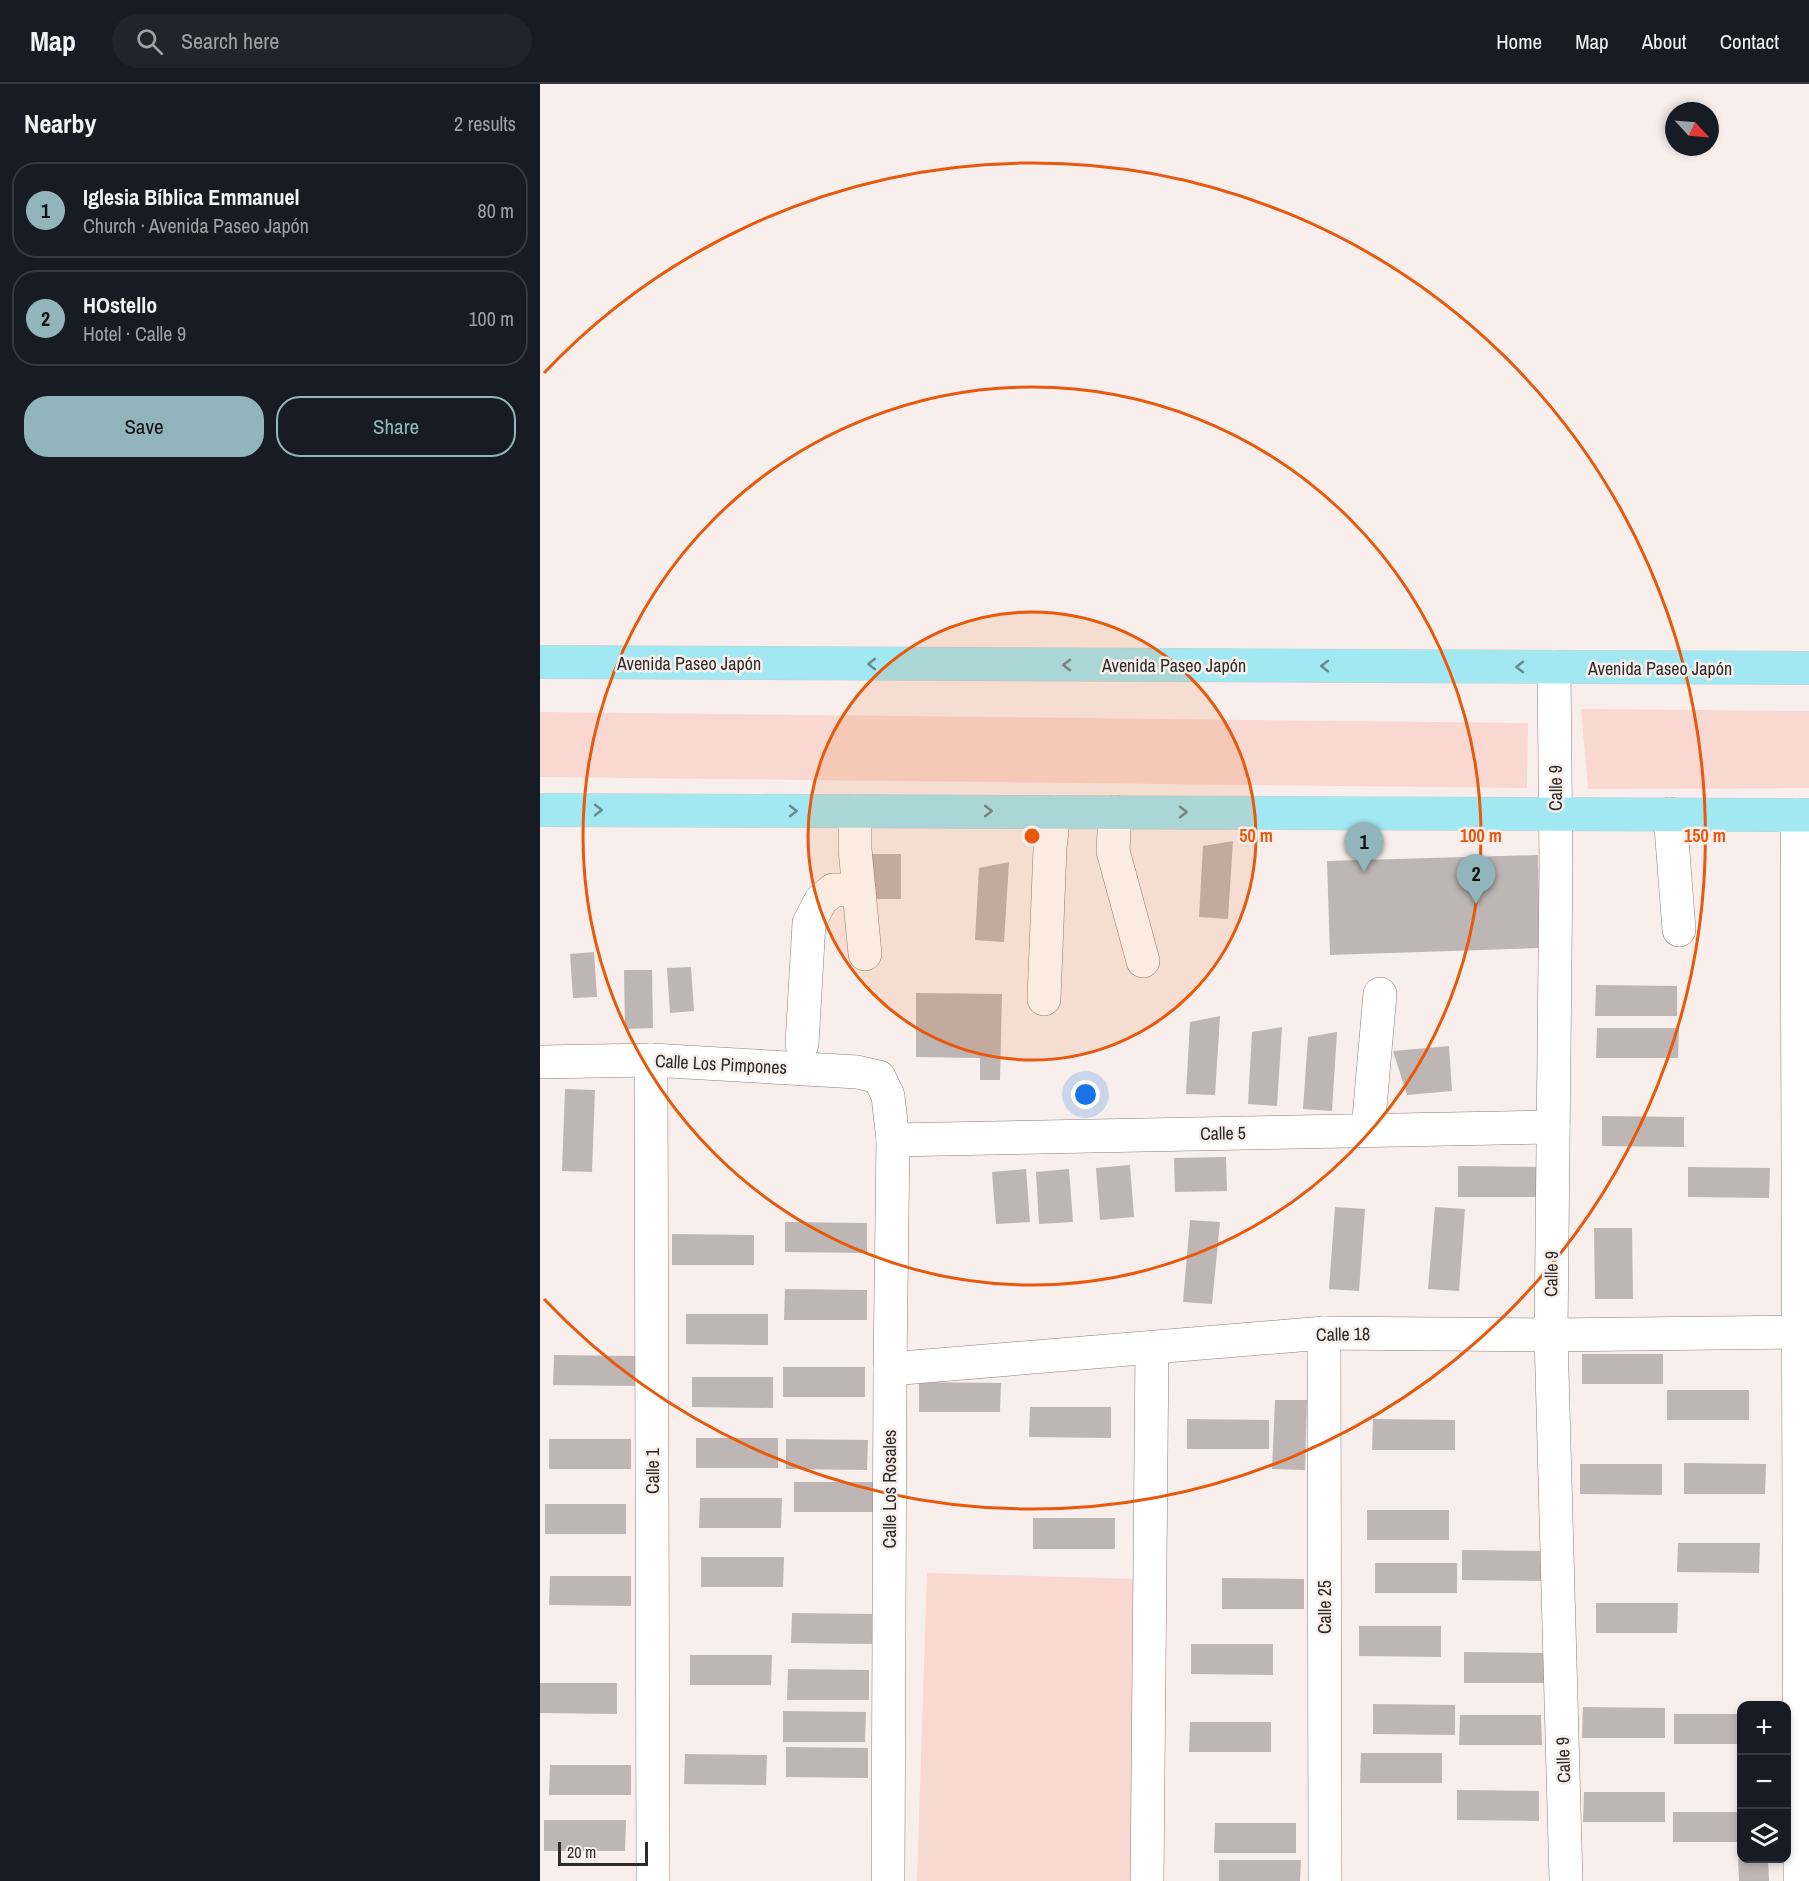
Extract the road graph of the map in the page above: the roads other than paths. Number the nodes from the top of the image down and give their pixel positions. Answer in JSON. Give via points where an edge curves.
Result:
{"nodes":[{"id":1,"x":540,"y":662,"type":"edge"},
{"id":2,"x":1554,"y":667,"type":"junction"},
{"id":3,"x":1809,"y":668,"type":"edge"},
{"id":4,"x":540,"y":810,"type":"edge"},
{"id":5,"x":855,"y":811,"type":"junction"},
{"id":6,"x":1054,"y":812,"type":"junction"},
{"id":7,"x":1114,"y":812,"type":"junction"},
{"id":8,"x":1555,"y":814,"type":"junction"},
{"id":9,"x":1670,"y":814,"type":"junction"},
{"id":10,"x":1803,"y":815,"type":"edge"},
{"id":11,"x":859,"y":890,"type":"junction"},
{"id":12,"x":1679,"y":930,"type":"dead end"},
{"id":13,"x":865,"y":954,"type":"dead end"},
{"id":14,"x":1143,"y":961,"type":"dead end"},
{"id":15,"x":1380,"y":994,"type":"dead end"},
{"id":16,"x":1044,"y":999,"type":"dead end"},
{"id":17,"x":802,"y":1044,"type":"dead end"},
{"id":18,"x":651,"y":1060,"type":"junction"},
{"id":19,"x":540,"y":1062,"type":"edge"},
{"id":20,"x":1803,"y":1064,"type":"edge"},
{"id":21,"x":888,"y":1096,"type":"joint"},
{"id":22,"x":1553,"y":1127,"type":"junction"},
{"id":23,"x":1368,"y":1130,"type":"junction"},
{"id":24,"x":893,"y":1140,"type":"junction"},
{"id":25,"x":1804,"y":1296,"type":"edge"},
{"id":26,"x":1798,"y":1332,"type":"junction"},
{"id":27,"x":1324,"y":1333,"type":"junction"},
{"id":28,"x":1551,"y":1335,"type":"junction"},
{"id":29,"x":1152,"y":1348,"type":"junction"},
{"id":30,"x":890,"y":1369,"type":"junction"},
{"id":31,"x":1804,"y":1737,"type":"edge"},
{"id":32,"x":653,"y":1881,"type":"edge"},
{"id":33,"x":888,"y":1881,"type":"edge"},
{"id":34,"x":1147,"y":1881,"type":"edge"},
{"id":35,"x":1325,"y":1881,"type":"edge"},
{"id":36,"x":1566,"y":1881,"type":"edge"},
{"id":37,"x":1800,"y":1881,"type":"edge"}],
"edges":[{"from":2,"to":1,"type":"main road","name":"Avenida Paseo Japón","one_way":true},
{"from":2,"to":3,"type":"main road","name":"Avenida Paseo Japón"},
{"from":2,"to":8,"type":"street","name":"Calle 9"},
{"from":4,"to":5,"type":"main road","one_way":true},
{"from":5,"to":6,"type":"main road","one_way":true},
{"from":5,"to":11,"type":"street"},
{"from":6,"to":7,"type":"main road"},
{"from":6,"to":16,"type":"street"},
{"from":7,"to":8,"type":"main road","one_way":true},
{"from":7,"to":14,"type":"street","via":[[1113,851]]},
{"from":8,"to":9,"type":"main road"},
{"from":8,"to":22,"type":"street","name":"Calle 9"},
{"from":9,"to":10,"type":"main road"},
{"from":9,"to":12,"type":"street"},
{"from":10,"to":20,"type":"street"},
{"from":11,"to":13,"type":"street"},
{"from":11,"to":17,"type":"street","via":[[833,890],[821,900],[809,923]]},
{"from":15,"to":23,"type":"street"},
{"from":18,"to":19,"type":"street","name":"Calle Los Pimpones"},
{"from":18,"to":21,"type":"street","name":"Calle Los Pimpones","via":[[857,1072],[879,1077]]},
{"from":18,"to":32,"type":"street","name":"Calle 1"},
{"from":20,"to":25,"type":"street"},
{"from":21,"to":24,"type":"street","name":"Calle Los Rosales"},
{"from":22,"to":23,"type":"street","name":"Calle 5"},
{"from":22,"to":28,"type":"street","name":"Calle 9"},
{"from":23,"to":24,"type":"street","name":"Calle 5"},
{"from":24,"to":30,"type":"street","name":"Calle Los Rosales"},
{"from":25,"to":26,"type":"street"},
{"from":26,"to":28,"type":"street","name":"Calle 18"},
{"from":26,"to":31,"type":"street"},
{"from":27,"to":28,"type":"street","name":"Calle 18"},
{"from":27,"to":29,"type":"street","name":"Calle 18"},
{"from":27,"to":35,"type":"street","name":"Calle 25"},
{"from":28,"to":36,"type":"street","name":"Calle 9"},
{"from":29,"to":30,"type":"street","name":"Calle 18"},
{"from":29,"to":34,"type":"street"},
{"from":30,"to":33,"type":"street","name":"Calle Los Rosales"},
{"from":31,"to":37,"type":"street"}]}
